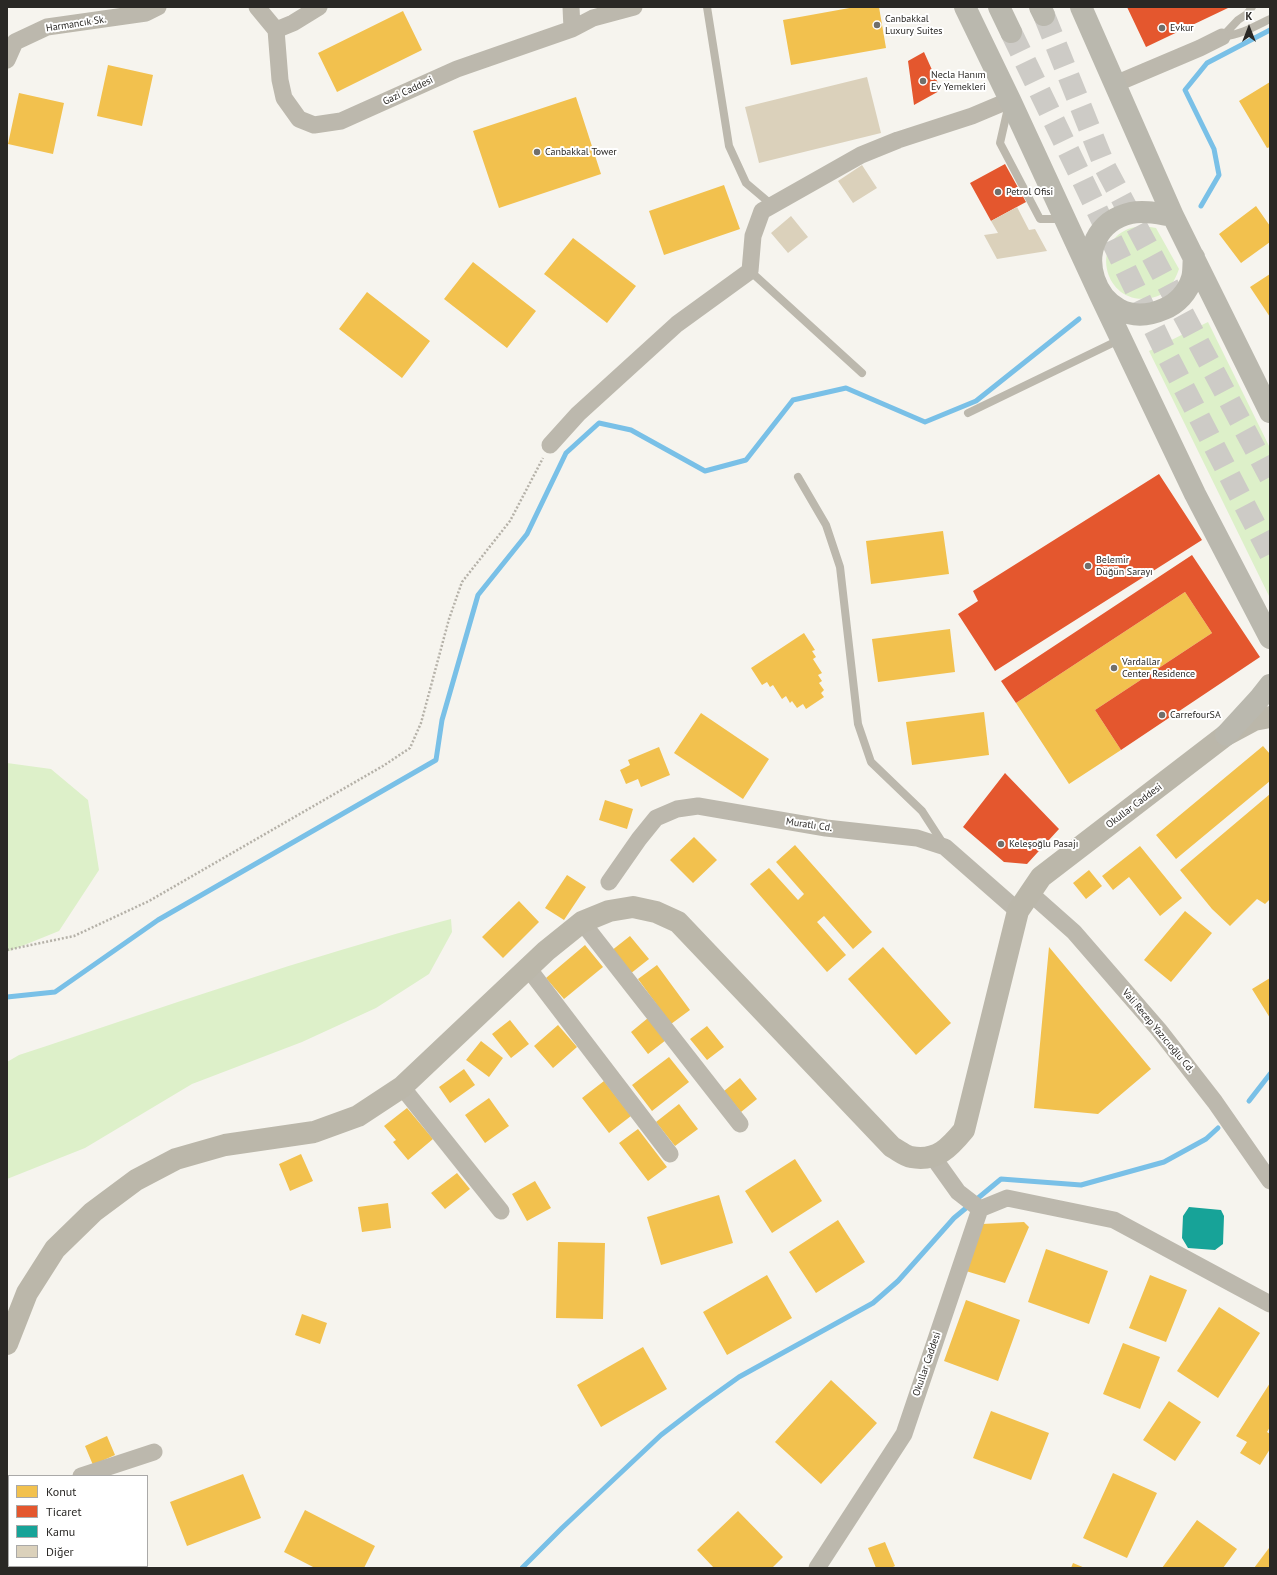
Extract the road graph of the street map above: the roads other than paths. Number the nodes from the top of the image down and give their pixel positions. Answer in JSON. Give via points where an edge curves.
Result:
{"nodes":[{"id":1,"x":158,"y":7,"type":"edge"},
{"id":2,"x":257,"y":7,"type":"edge"},
{"id":3,"x":319,"y":7,"type":"edge"},
{"id":4,"x":571,"y":7,"type":"edge"},
{"id":5,"x":634,"y":7,"type":"edge"},
{"id":6,"x":707,"y":7,"type":"edge"},
{"id":7,"x":965,"y":7,"type":"edge"},
{"id":8,"x":999,"y":7,"type":"edge"},
{"id":9,"x":1081,"y":7,"type":"edge"},
{"id":10,"x":1252,"y":7,"type":"edge"},
{"id":11,"x":1270,"y":19,"type":"edge"},
{"id":12,"x":572,"y":28,"type":"junction"},
{"id":13,"x":276,"y":30,"type":"junction"},
{"id":14,"x":1010,"y":32,"type":"tunnel mouth"},
{"id":15,"x":1222,"y":37,"type":"junction"},
{"id":16,"x":7,"y":60,"type":"edge"},
{"id":17,"x":1115,"y":84,"type":"junction"},
{"id":18,"x":1010,"y":100,"type":"junction"},
{"id":19,"x":772,"y":205,"type":"junction"},
{"id":20,"x":1173,"y":216,"type":"junction"},
{"id":21,"x":1194,"y":257,"type":"junction"},
{"id":22,"x":750,"y":271,"type":"junction"},
{"id":23,"x":1095,"y":283,"type":"junction"},
{"id":24,"x":1122,"y":339,"type":"junction"},
{"id":25,"x":862,"y":373,"type":"dead end"},
{"id":26,"x":1270,"y":412,"type":"edge"},
{"id":27,"x":968,"y":413,"type":"dead end"},
{"id":28,"x":550,"y":445,"type":"road end"},
{"id":29,"x":798,"y":477,"type":"dead end"},
{"id":30,"x":1270,"y":638,"type":"edge"},
{"id":31,"x":1270,"y":685,"type":"edge"},
{"id":32,"x":1270,"y":717,"type":"edge"},
{"id":33,"x":1226,"y":734,"type":"junction"},
{"id":34,"x":945,"y":847,"type":"junction"},
{"id":35,"x":609,"y":882,"type":"dead end"},
{"id":36,"x":1036,"y":885,"type":"junction"},
{"id":37,"x":1018,"y":911,"type":"junction"},
{"id":38,"x":582,"y":922,"type":"junction"},
{"id":39,"x":528,"y":968,"type":"junction"},
{"id":40,"x":402,"y":1087,"type":"junction"},
{"id":41,"x":740,"y":1124,"type":"dead end"},
{"id":42,"x":670,"y":1154,"type":"dead end"},
{"id":43,"x":932,"y":1157,"type":"junction"},
{"id":44,"x":1270,"y":1181,"type":"edge"},
{"id":45,"x":980,"y":1209,"type":"junction"},
{"id":46,"x":501,"y":1211,"type":"dead end"},
{"id":47,"x":1270,"y":1304,"type":"edge"},
{"id":48,"x":7,"y":1344,"type":"edge"},
{"id":49,"x":154,"y":1452,"type":"dead end"},
{"id":50,"x":84,"y":1475,"type":"edge"},
{"id":51,"x":817,"y":1568,"type":"edge"}],
"edges":[{"from":1,"to":16,"type":"street","name":"Harmancık Sk.","via":[[146,13],[47,27],[15,42]]},
{"from":2,"to":13,"type":"street"},
{"from":3,"to":13,"type":"street"},
{"from":4,"to":12,"type":"street"},
{"from":5,"to":12,"type":"street","name":"Gazi Caddesi","via":[[593,18]]},
{"from":6,"to":19,"type":"lane","via":[[729,146],[746,183]]},
{"from":7,"to":18,"type":"highway"},
{"from":8,"to":14,"type":"highway"},
{"from":9,"to":17,"type":"highway"},
{"from":10,"to":15,"type":"lane"},
{"from":11,"to":15,"type":"lane","via":[[1247,31]]},
{"from":12,"to":13,"type":"street","name":"Gazi Caddesi","via":[[457,69],[341,121],[314,125],[299,119],[284,98]]},
{"from":15,"to":17,"type":"street"},
{"from":17,"to":20,"type":"highway"},
{"from":18,"to":19,"type":"street","via":[[861,155]]},
{"from":18,"to":23,"type":"highway"},
{"from":19,"to":22,"type":"street","via":[[762,211],[754,236]]},
{"from":20,"to":21,"type":"highway"},
{"from":20,"to":23,"type":"highway","via":[[1150,212],[1132,213],[1115,219],[1104,229],[1091,256],[1091,271]]},
{"from":21,"to":23,"type":"highway","via":[[1192,278],[1184,294],[1171,306],[1155,313],[1137,315],[1120,310],[1106,300]]},
{"from":21,"to":26,"type":"highway"},
{"from":22,"to":25,"type":"lane"},
{"from":22,"to":28,"type":"street","via":[[677,324],[578,414]]},
{"from":23,"to":24,"type":"highway"},
{"from":24,"to":27,"type":"lane"},
{"from":24,"to":30,"type":"highway","via":[[1195,494]]},
{"from":29,"to":34,"type":"lane","via":[[826,525],[840,568],[858,724],[871,762],[922,811]]},
{"from":31,"to":33,"type":"highway"},
{"from":32,"to":33,"type":"street","name":"Okullar Caddesi","via":[[1254,720]]},
{"from":33,"to":36,"type":"street","name":"Okullar Caddesi"},
{"from":34,"to":35,"type":"street","name":"Muratlı Cd.","via":[[917,838],[826,828],[698,806],[677,809],[656,818]]},
{"from":34,"to":37,"type":"street","name":"Muratlı Cd."},
{"from":36,"to":37,"type":"street","name":"Okullar Caddesi"},
{"from":36,"to":44,"type":"street","name":"Vali Recep Yazıcıoğlu Cd.","via":[[1159,1030],[1215,1102]]},
{"from":37,"to":43,"type":"street","name":"Okullar Caddesi","via":[[964,1130],[949,1148]]},
{"from":38,"to":39,"type":"street"},
{"from":38,"to":41,"type":"street"},
{"from":38,"to":43,"type":"street","via":[[609,911],[633,907],[656,912],[678,922],[892,1147],[911,1157]]},
{"from":39,"to":40,"type":"street"},
{"from":39,"to":42,"type":"street"},
{"from":40,"to":46,"type":"street"},
{"from":40,"to":48,"type":"street","via":[[358,1116],[314,1132],[225,1146],[176,1159],[136,1180],[94,1212],[55,1250],[27,1293]]},
{"from":43,"to":45,"type":"street","via":[[958,1192]]},
{"from":45,"to":47,"type":"street","via":[[1007,1198],[1114,1220]]},
{"from":45,"to":51,"type":"street","name":"Okullar Caddesi","via":[[904,1434]]},
{"from":49,"to":50,"type":"street"}]}
